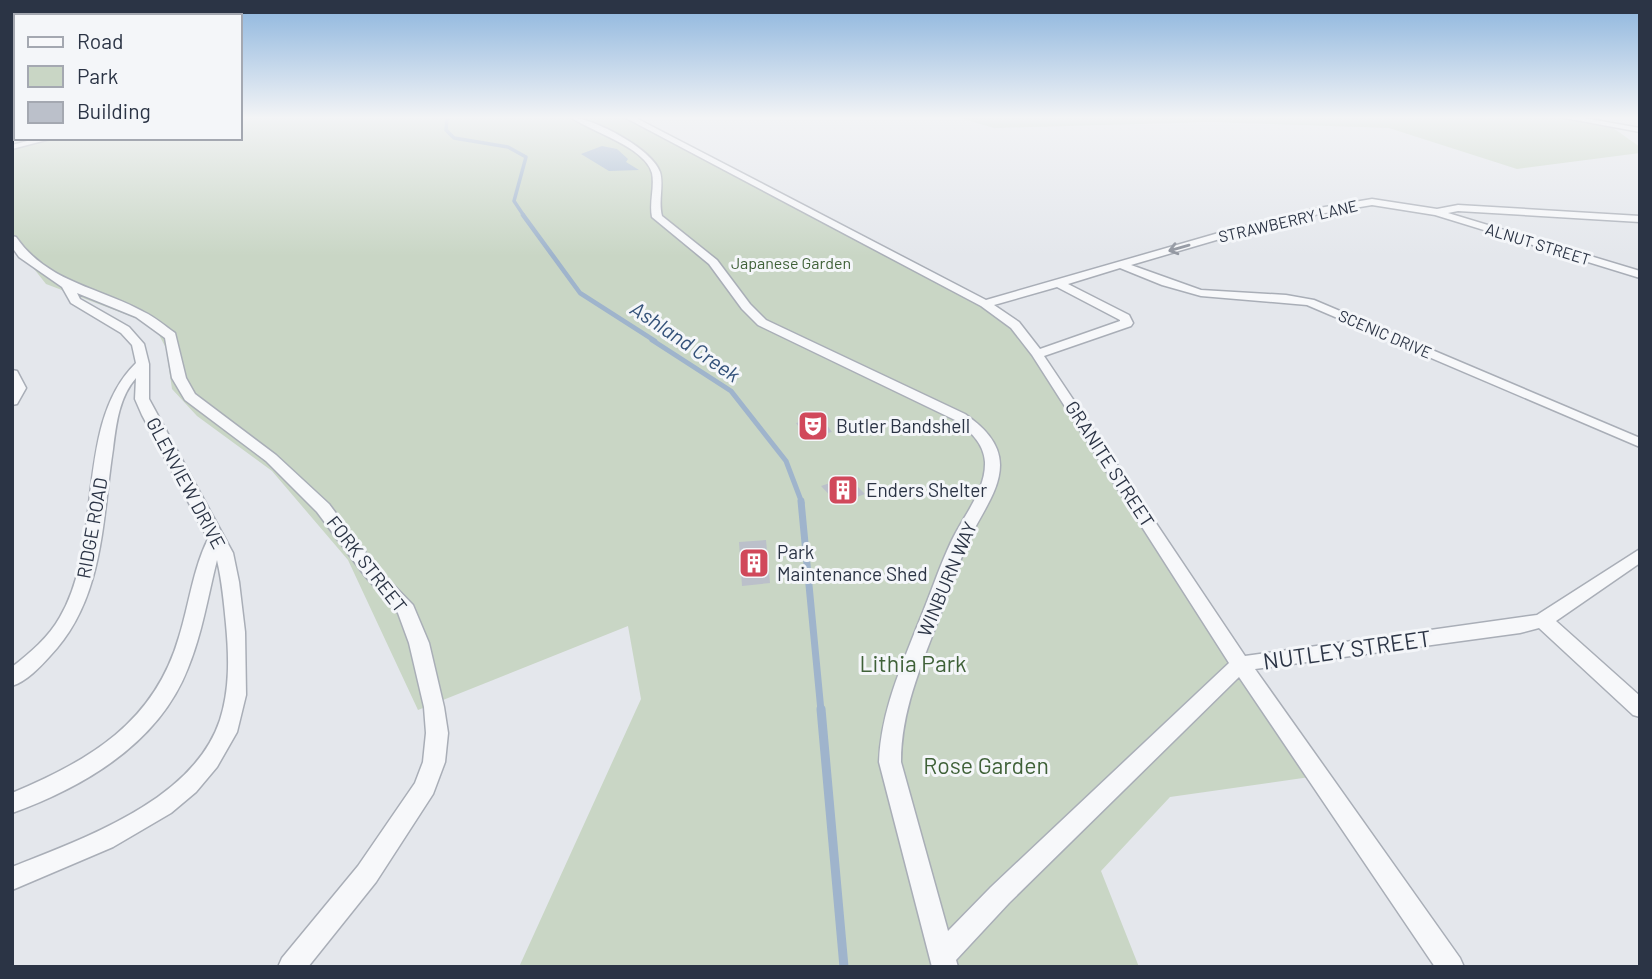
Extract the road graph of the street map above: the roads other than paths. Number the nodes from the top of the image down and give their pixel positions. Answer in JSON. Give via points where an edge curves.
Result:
{"nodes":[{"id":1,"x":650,"y":164,"type":"edge"},
{"id":2,"x":716,"y":164,"type":"edge"},
{"id":3,"x":1437,"y":212,"type":"junction"},
{"id":4,"x":1640,"y":220,"type":"edge"},
{"id":5,"x":12,"y":239,"type":"edge"},
{"id":6,"x":1121,"y":265,"type":"junction"},
{"id":7,"x":1640,"y":275,"type":"edge"},
{"id":8,"x":1058,"y":283,"type":"junction"},
{"id":9,"x":67,"y":285,"type":"junction"},
{"id":10,"x":985,"y":304,"type":"junction"},
{"id":11,"x":1037,"y":354,"type":"junction"},
{"id":12,"x":143,"y":364,"type":"junction"},
{"id":13,"x":12,"y":374,"type":"edge"},
{"id":14,"x":12,"y":401,"type":"edge"},
{"id":15,"x":1640,"y":443,"type":"edge"},
{"id":16,"x":215,"y":541,"type":"junction"},
{"id":17,"x":1640,"y":555,"type":"edge"},
{"id":18,"x":1543,"y":620,"type":"junction"},
{"id":19,"x":1240,"y":664,"type":"junction"},
{"id":20,"x":12,"y":678,"type":"edge"},
{"id":21,"x":1640,"y":709,"type":"edge"},
{"id":22,"x":12,"y":803,"type":"edge"},
{"id":23,"x":12,"y":879,"type":"edge"},
{"id":24,"x":944,"y":961,"type":"edge"},
{"id":25,"x":290,"y":967,"type":"edge"},
{"id":26,"x":1451,"y":967,"type":"edge"}],
"edges":[{"from":1,"to":24,"type":"street","name":"WINBURN WAY","via":[[656,175],[657,217],[711,260],[756,318],[960,417],[982,435],[990,449],[989,484],[962,536],[908,674],[889,741],[890,762]]},
{"from":2,"to":10,"type":"street","name":"GRANITE STREET"},
{"from":3,"to":4,"type":"street","name":"STRAWBERRY LANE","via":[[1458,208]]},
{"from":3,"to":6,"type":"street","name":"STRAWBERRY LANE","one_way":true,"via":[[1362,203],[1257,226]]},
{"from":3,"to":7,"type":"street","name":"ALNUT STREET"},
{"from":5,"to":9,"type":"street","name":"GLENVIEW DRIVE","via":[[23,255]]},
{"from":6,"to":8,"type":"street","name":"STRAWBERRY LANE"},
{"from":6,"to":15,"type":"street","name":"SCENIC DRIVE","via":[[1189,291],[1310,302]]},
{"from":8,"to":10,"type":"street","name":"STRAWBERRY LANE"},
{"from":8,"to":11,"type":"street","via":[[1127,323]]},
{"from":9,"to":12,"type":"street","name":"GLENVIEW DRIVE","via":[[75,301],[133,337]]},
{"from":9,"to":25,"type":"street","name":"FORK STREET","via":[[139,314],[171,336],[179,378],[190,397],[271,458],[323,508],[370,572],[406,610],[419,643],[436,720],[434,762],[408,815],[381,855]]},
{"from":10,"to":11,"type":"street","name":"GRANITE STREET","via":[[1015,325]]},
{"from":11,"to":19,"type":"street","name":"GRANITE STREET"},
{"from":12,"to":16,"type":"street","name":"GLENVIEW DRIVE","via":[[142,399]]},
{"from":12,"to":20,"type":"street","name":"RIDGE ROAD","via":[[124,384],[116,402],[104,453],[94,540],[75,608],[61,631]]},
{"from":13,"to":14,"type":"street","via":[[19,388]]},
{"from":16,"to":22,"type":"street","via":[[180,659],[169,688],[152,711],[107,754]]},
{"from":16,"to":23,"type":"street","name":"GLENVIEW DRIVE","via":[[231,576],[238,659],[228,729],[210,762],[180,793],[133,825]]},
{"from":17,"to":18,"type":"street","name":"NUTLEY STREET"},
{"from":18,"to":19,"type":"street","name":"NUTLEY STREET"},
{"from":18,"to":21,"type":"street"},
{"from":19,"to":24,"type":"street","name":"NUTLEY STREET","via":[[1000,895]]},
{"from":19,"to":26,"type":"street","name":"GRANITE STREET"}]}
